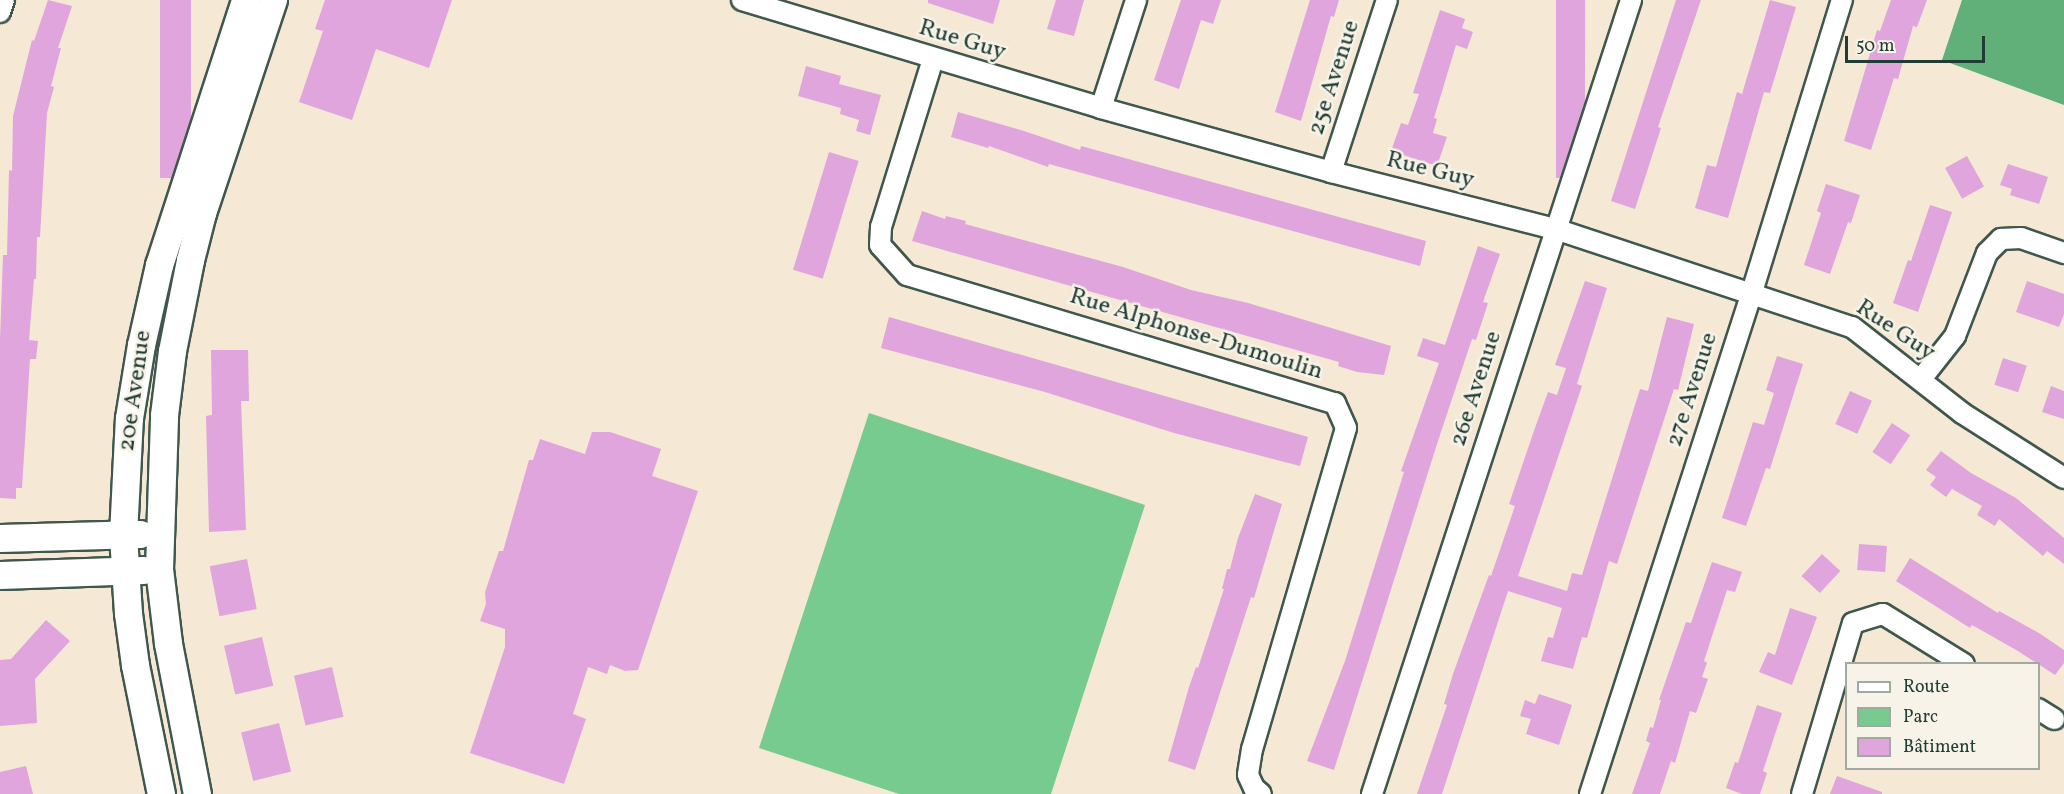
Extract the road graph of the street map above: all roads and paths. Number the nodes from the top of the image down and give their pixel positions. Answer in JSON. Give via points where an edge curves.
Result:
{"nodes":[{"id":1,"x":4,"y":0,"type":"edge"},
{"id":2,"x":245,"y":0,"type":"edge"},
{"id":3,"x":273,"y":0,"type":"edge"},
{"id":4,"x":742,"y":0,"type":"edge"},
{"id":5,"x":1136,"y":0,"type":"edge"},
{"id":6,"x":1387,"y":0,"type":"edge"},
{"id":7,"x":1631,"y":0,"type":"edge"},
{"id":8,"x":1842,"y":0,"type":"edge"},
{"id":9,"x":773,"y":5,"type":"edge"},
{"id":10,"x":0,"y":10,"type":"edge"},
{"id":11,"x":933,"y":59,"type":"junction"},
{"id":12,"x":1101,"y":108,"type":"junction"},
{"id":13,"x":1331,"y":172,"type":"junction"},
{"id":14,"x":1555,"y":229,"type":"junction"},
{"id":15,"x":2064,"y":253,"type":"edge"},
{"id":16,"x":1752,"y":292,"type":"junction"},
{"id":17,"x":1921,"y":379,"type":"junction"},
{"id":18,"x":2064,"y":478,"type":"edge"},
{"id":19,"x":159,"y":534,"type":"junction"},
{"id":20,"x":123,"y":535,"type":"junction"},
{"id":21,"x":0,"y":538,"type":"edge"},
{"id":22,"x":159,"y":569,"type":"junction"},
{"id":23,"x":124,"y":571,"type":"junction"},
{"id":24,"x":0,"y":575,"type":"edge"},
{"id":25,"x":1962,"y":662,"type":"edge"},
{"id":26,"x":161,"y":794,"type":"edge"},
{"id":27,"x":196,"y":794,"type":"edge"},
{"id":28,"x":1261,"y":794,"type":"edge"},
{"id":29,"x":1372,"y":794,"type":"edge"},
{"id":30,"x":1590,"y":794,"type":"edge"},
{"id":31,"x":1802,"y":794,"type":"edge"}],
"edges":[{"from":1,"to":10,"type":"street"},
{"from":2,"to":20,"type":"street","name":"20e Avenue","via":[[153,289],[132,393]]},
{"from":3,"to":19,"type":"street","name":"20e Avenue","via":[[202,213],[184,284],[164,415]]},
{"from":4,"to":9,"type":"street","name":"Rue Guy"},
{"from":5,"to":12,"type":"street"},
{"from":6,"to":13,"type":"street","name":"25e Avenue"},
{"from":7,"to":14,"type":"street","name":"26e Avenue"},
{"from":8,"to":16,"type":"street","name":"27e Avenue"},
{"from":9,"to":11,"type":"street","name":"Rue Guy"},
{"from":11,"to":12,"type":"street","name":"Rue Guy"},
{"from":11,"to":28,"type":"street","name":"Rue Alphonse-Dumoulin","via":[[881,227],[880,245],[907,275],[1335,402],[1346,428],[1249,762],[1251,784]]},
{"from":12,"to":13,"type":"street","name":"Rue Guy"},
{"from":13,"to":14,"type":"street","name":"Rue Guy"},
{"from":14,"to":16,"type":"street","name":"Rue Guy"},
{"from":14,"to":29,"type":"street","name":"26e Avenue"},
{"from":15,"to":17,"type":"street","via":[[2021,238],[2001,239],[1987,253],[1955,336]]},
{"from":16,"to":17,"type":"street","name":"Rue Guy","via":[[1852,327]]},
{"from":16,"to":30,"type":"street","name":"27e Avenue"},
{"from":17,"to":18,"type":"street","name":"Rue Guy","via":[[1962,413]]},
{"from":19,"to":20,"type":"street"},
{"from":19,"to":22,"type":"street","name":"20e Avenue"},
{"from":20,"to":21,"type":"street"},
{"from":20,"to":23,"type":"street","name":"20e Avenue"},
{"from":22,"to":23,"type":"street"},
{"from":22,"to":27,"type":"street","name":"20e Avenue","via":[[168,643]]},
{"from":23,"to":24,"type":"street"},
{"from":23,"to":26,"type":"street","name":"20e Avenue","via":[[131,642]]},
{"from":25,"to":31,"type":"street","via":[[1883,614],[1853,623]]}]}
